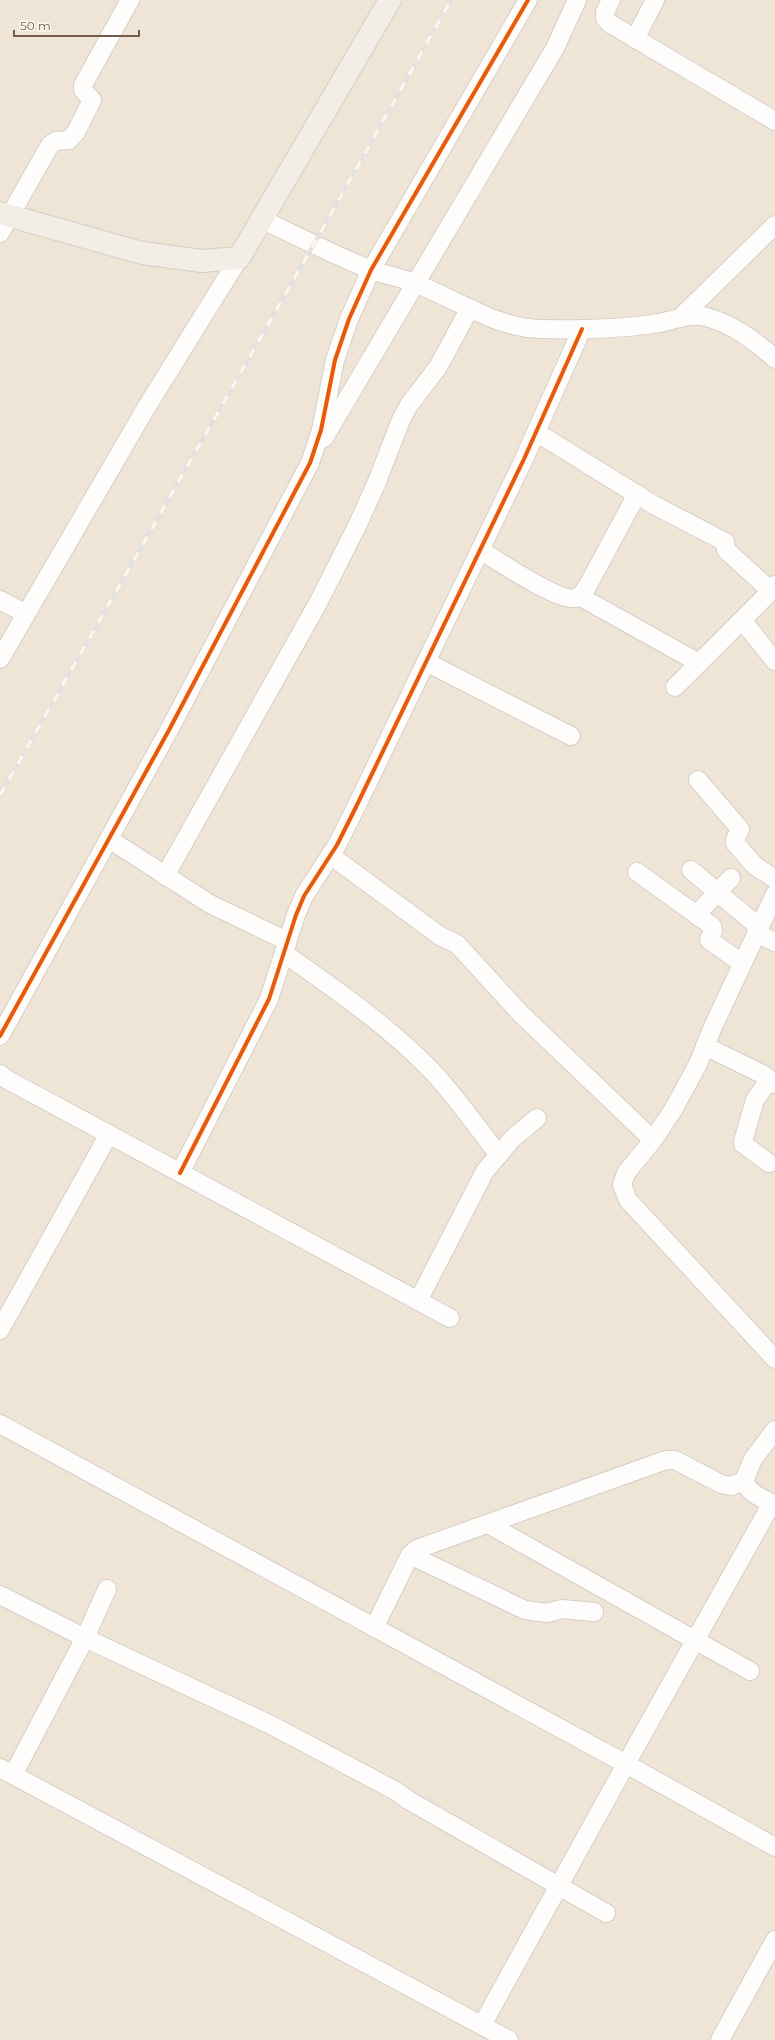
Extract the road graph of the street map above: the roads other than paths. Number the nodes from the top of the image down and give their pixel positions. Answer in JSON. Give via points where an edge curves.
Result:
{"nodes":[{"id":1,"x":130,"y":0,"type":"edge"},
{"id":2,"x":528,"y":0,"type":"edge"},
{"id":3,"x":577,"y":0,"type":"edge"},
{"id":4,"x":611,"y":0,"type":"edge"},
{"id":5,"x":655,"y":0,"type":"edge"},
{"id":6,"x":383,"y":2,"type":"edge"},
{"id":7,"x":635,"y":39,"type":"junction"},
{"id":8,"x":775,"y":121,"type":"edge"},
{"id":9,"x":5,"y":214,"type":"edge"},
{"id":10,"x":262,"y":219,"type":"junction"},
{"id":11,"x":775,"y":225,"type":"edge"},
{"id":12,"x":0,"y":233,"type":"edge"},
{"id":13,"x":239,"y":258,"type":"junction"},
{"id":14,"x":371,"y":270,"type":"junction"},
{"id":15,"x":415,"y":283,"type":"junction"},
{"id":16,"x":470,"y":308,"type":"junction"},
{"id":17,"x":682,"y":317,"type":"junction"},
{"id":18,"x":582,"y":329,"type":"junction"},
{"id":19,"x":775,"y":359,"type":"edge"},
{"id":20,"x":536,"y":432,"type":"junction"},
{"id":21,"x":310,"y":463,"type":"junction"},
{"id":22,"x":637,"y":494,"type":"junction"},
{"id":23,"x":480,"y":550,"type":"junction"},
{"id":24,"x":775,"y":573,"type":"edge"},
{"id":25,"x":774,"y":586,"type":"edge"},
{"id":26,"x":579,"y":596,"type":"junction"},
{"id":27,"x":0,"y":600,"type":"edge"},
{"id":28,"x":26,"y":614,"type":"junction"},
{"id":29,"x":742,"y":620,"type":"junction"},
{"id":30,"x":0,"y":659,"type":"edge"},
{"id":31,"x":775,"y":661,"type":"edge"},
{"id":32,"x":426,"y":662,"type":"junction"},
{"id":33,"x":699,"y":663,"type":"junction"},
{"id":34,"x":675,"y":687,"type":"dead end"},
{"id":35,"x":571,"y":736,"type":"dead end"},
{"id":36,"x":698,"y":780,"type":"dead end"},
{"id":37,"x":109,"y":839,"type":"junction"},
{"id":38,"x":330,"y":855,"type":"junction"},
{"id":39,"x":691,"y":870,"type":"dead end"},
{"id":40,"x":636,"y":872,"type":"dead end"},
{"id":41,"x":165,"y":876,"type":"junction"},
{"id":42,"x":731,"y":878,"type":"dead end"},
{"id":43,"x":775,"y":879,"type":"edge"},
{"id":44,"x":718,"y":892,"type":"junction"},
{"id":45,"x":775,"y":894,"type":"edge"},
{"id":46,"x":696,"y":915,"type":"junction"},
{"id":47,"x":758,"y":930,"type":"junction"},
{"id":48,"x":775,"y":942,"type":"edge"},
{"id":49,"x":285,"y":947,"type":"junction"},
{"id":50,"x":742,"y":963,"type":"junction"},
{"id":51,"x":0,"y":1036,"type":"edge"},
{"id":52,"x":705,"y":1046,"type":"junction"},
{"id":53,"x":0,"y":1074,"type":"edge"},
{"id":54,"x":772,"y":1082,"type":"edge"},
{"id":55,"x":537,"y":1118,"type":"dead end"},
{"id":56,"x":109,"y":1134,"type":"junction"},
{"id":57,"x":653,"y":1140,"type":"junction"},
{"id":58,"x":499,"y":1154,"type":"junction"},
{"id":59,"x":769,"y":1163,"type":"dead end"},
{"id":60,"x":180,"y":1174,"type":"junction"},
{"id":61,"x":418,"y":1301,"type":"junction"},
{"id":62,"x":450,"y":1318,"type":"dead end"},
{"id":63,"x":0,"y":1330,"type":"edge"},
{"id":64,"x":775,"y":1359,"type":"edge"},
{"id":65,"x":0,"y":1424,"type":"edge"},
{"id":66,"x":775,"y":1430,"type":"edge"},
{"id":67,"x":744,"y":1481,"type":"junction"},
{"id":68,"x":774,"y":1504,"type":"edge"},
{"id":69,"x":488,"y":1524,"type":"junction"},
{"id":70,"x":410,"y":1555,"type":"junction"},
{"id":71,"x":107,"y":1589,"type":"dead end"},
{"id":72,"x":0,"y":1595,"type":"edge"},
{"id":73,"x":594,"y":1612,"type":"dead end"},
{"id":74,"x":374,"y":1628,"type":"junction"},
{"id":75,"x":85,"y":1638,"type":"junction"},
{"id":76,"x":695,"y":1640,"type":"junction"},
{"id":77,"x":750,"y":1671,"type":"dead end"},
{"id":78,"x":626,"y":1764,"type":"junction"},
{"id":79,"x":6,"y":1772,"type":"edge"},
{"id":80,"x":775,"y":1847,"type":"edge"},
{"id":81,"x":559,"y":1886,"type":"junction"},
{"id":82,"x":606,"y":1912,"type":"dead end"},
{"id":83,"x":774,"y":1942,"type":"edge"},
{"id":84,"x":482,"y":2026,"type":"junction"},
{"id":85,"x":509,"y":2040,"type":"edge"},
{"id":86,"x":720,"y":2040,"type":"edge"}],
"edges":[{"from":1,"to":9,"type":"street","via":[[83,85],[83,90],[92,100],[76,132],[69,140],[50,145]]},
{"from":2,"to":14,"type":"street"},
{"from":3,"to":15,"type":"street","via":[[555,48]]},
{"from":4,"to":7,"type":"street","via":[[605,12],[606,21]]},
{"from":5,"to":7,"type":"street"},
{"from":6,"to":10,"type":"main road"},
{"from":7,"to":8,"type":"street"},
{"from":9,"to":12,"type":"street"},
{"from":9,"to":13,"type":"main road","via":[[142,253],[202,261]]},
{"from":10,"to":13,"type":"main road"},
{"from":10,"to":14,"type":"street"},
{"from":11,"to":17,"type":"street"},
{"from":13,"to":28,"type":"street","via":[[146,408]]},
{"from":14,"to":15,"type":"street"},
{"from":14,"to":21,"type":"street","via":[[349,319],[335,360],[321,430]]},
{"from":15,"to":16,"type":"street"},
{"from":15,"to":21,"type":"street"},
{"from":16,"to":18,"type":"street","via":[[513,325],[539,329]]},
{"from":16,"to":41,"type":"street","via":[[438,367],[409,405],[358,524],[318,603]]},
{"from":17,"to":18,"type":"street","via":[[658,323]]},
{"from":17,"to":19,"type":"street","via":[[706,316],[725,324],[763,348]]},
{"from":18,"to":20,"type":"street"},
{"from":20,"to":22,"type":"street"},
{"from":20,"to":23,"type":"street"},
{"from":21,"to":37,"type":"street"},
{"from":22,"to":25,"type":"street","via":[[724,542],[726,550]]},
{"from":22,"to":26,"type":"street","via":[[587,587]]},
{"from":23,"to":26,"type":"street","via":[[557,595],[571,598]]},
{"from":23,"to":32,"type":"street"},
{"from":24,"to":25,"type":"street"},
{"from":25,"to":29,"type":"street"},
{"from":26,"to":33,"type":"street"},
{"from":27,"to":28,"type":"street"},
{"from":28,"to":30,"type":"street"},
{"from":29,"to":31,"type":"street"},
{"from":29,"to":33,"type":"street"},
{"from":32,"to":35,"type":"street"},
{"from":32,"to":38,"type":"street"},
{"from":33,"to":34,"type":"street"},
{"from":36,"to":43,"type":"street","via":[[740,829],[735,843],[755,866]]},
{"from":37,"to":41,"type":"street"},
{"from":37,"to":51,"type":"street"},
{"from":38,"to":49,"type":"street","via":[[304,896]]},
{"from":38,"to":57,"type":"street","via":[[440,936],[457,944],[521,1014]]},
{"from":39,"to":44,"type":"street"},
{"from":40,"to":46,"type":"street"},
{"from":41,"to":49,"type":"street"},
{"from":42,"to":44,"type":"street"},
{"from":44,"to":46,"type":"street"},
{"from":44,"to":47,"type":"street"},
{"from":45,"to":47,"type":"street"},
{"from":46,"to":50,"type":"street","via":[[713,928],[709,940]]},
{"from":47,"to":48,"type":"street"},
{"from":47,"to":50,"type":"street"},
{"from":49,"to":58,"type":"street","via":[[402,1043],[442,1083]]},
{"from":49,"to":60,"type":"street","via":[[263,1011]]},
{"from":50,"to":52,"type":"street"},
{"from":52,"to":54,"type":"street"},
{"from":52,"to":57,"type":"street","via":[[673,1110]]},
{"from":53,"to":56,"type":"street"},
{"from":54,"to":59,"type":"street","via":[[754,1100],[743,1141],[743,1144]]},
{"from":55,"to":58,"type":"street"},
{"from":56,"to":60,"type":"street"},
{"from":56,"to":63,"type":"street"},
{"from":57,"to":64,"type":"street","via":[[626,1174],[622,1185],[624,1193]]},
{"from":58,"to":61,"type":"street","via":[[478,1184]]},
{"from":60,"to":61,"type":"street"},
{"from":61,"to":62,"type":"street"},
{"from":65,"to":74,"type":"street"},
{"from":66,"to":67,"type":"street","via":[[753,1459]]},
{"from":67,"to":68,"type":"street","via":[[754,1494]]},
{"from":67,"to":69,"type":"street","via":[[731,1486],[721,1484],[675,1460],[666,1460]]},
{"from":68,"to":76,"type":"street"},
{"from":69,"to":70,"type":"street","via":[[417,1549]]},
{"from":69,"to":76,"type":"street"},
{"from":70,"to":73,"type":"street","via":[[525,1610],[547,1613],[562,1609]]},
{"from":70,"to":74,"type":"street"},
{"from":71,"to":75,"type":"street"},
{"from":72,"to":75,"type":"street"},
{"from":74,"to":78,"type":"street"},
{"from":75,"to":79,"type":"street"},
{"from":75,"to":81,"type":"street","via":[[278,1728],[394,1790]]},
{"from":76,"to":77,"type":"street"},
{"from":76,"to":78,"type":"street"},
{"from":78,"to":80,"type":"street"},
{"from":78,"to":81,"type":"street"},
{"from":79,"to":84,"type":"street"},
{"from":81,"to":82,"type":"street"},
{"from":81,"to":84,"type":"street"},
{"from":83,"to":86,"type":"street"},
{"from":84,"to":85,"type":"street"}]}
